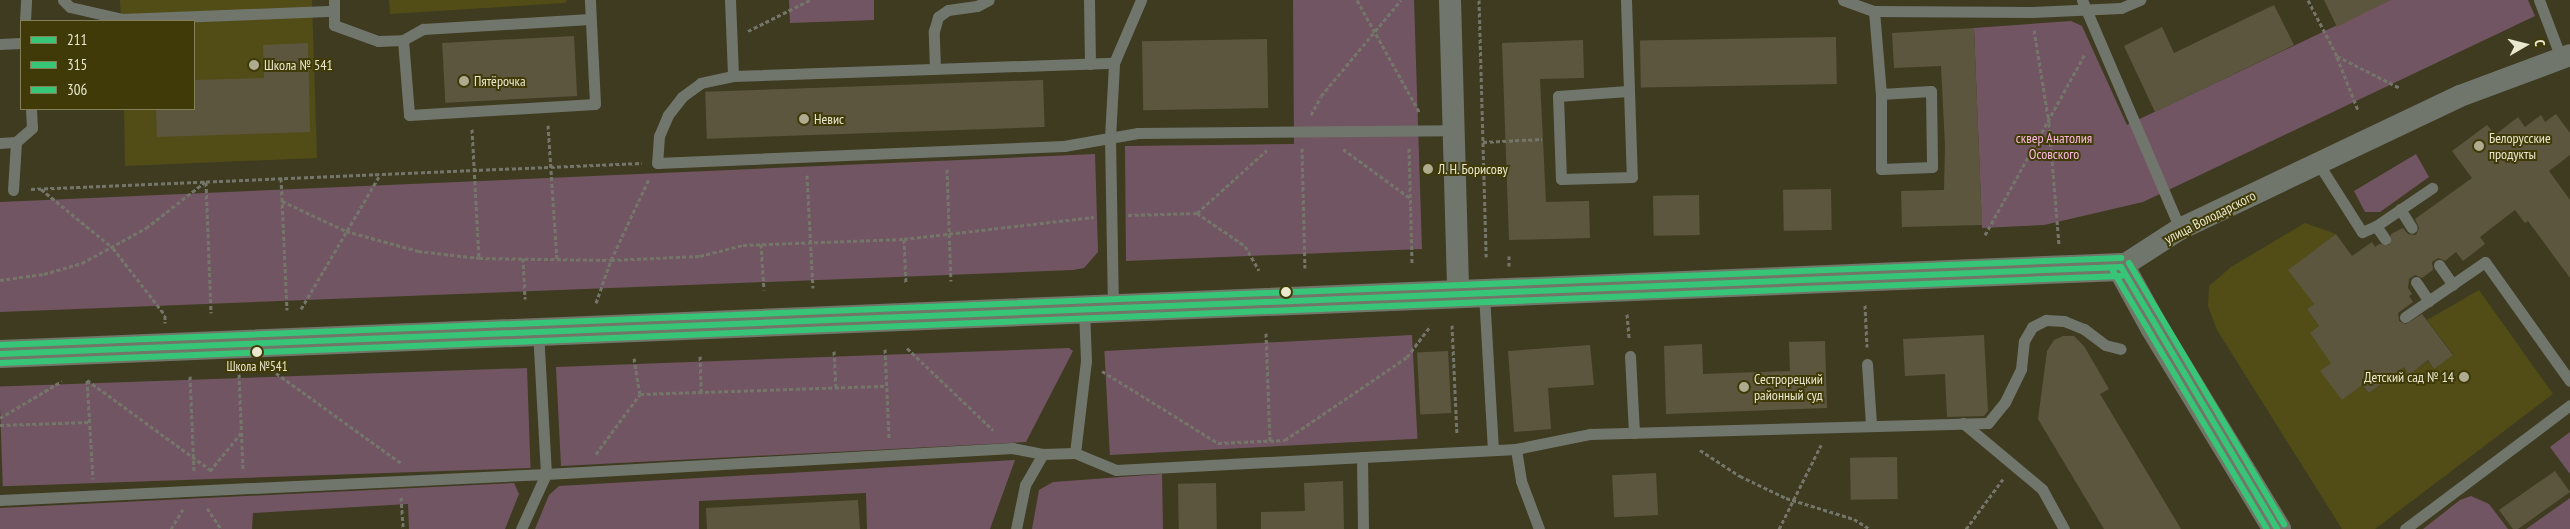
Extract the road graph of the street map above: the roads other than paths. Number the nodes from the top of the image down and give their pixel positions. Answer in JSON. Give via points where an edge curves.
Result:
{"nodes":[{"id":1,"x":26,"y":0,"type":"edge"},
{"id":2,"x":63,"y":0,"type":"edge"},
{"id":3,"x":590,"y":0,"type":"edge"},
{"id":4,"x":730,"y":0,"type":"edge"},
{"id":5,"x":988,"y":0,"type":"edge"},
{"id":6,"x":1089,"y":0,"type":"edge"},
{"id":7,"x":1141,"y":0,"type":"edge"},
{"id":8,"x":1450,"y":0,"type":"edge"},
{"id":9,"x":1626,"y":0,"type":"edge"},
{"id":10,"x":1843,"y":0,"type":"edge"},
{"id":11,"x":2082,"y":0,"type":"edge"},
{"id":12,"x":2140,"y":0,"type":"edge"},
{"id":13,"x":2539,"y":0,"type":"edge"},
{"id":14,"x":334,"y":6,"type":"edge"},
{"id":15,"x":1874,"y":11,"type":"junction"},
{"id":16,"x":2088,"y":12,"type":"junction"},
{"id":17,"x":590,"y":18,"type":"junction"},
{"id":18,"x":25,"y":20,"type":"edge"},
{"id":19,"x":403,"y":40,"type":"junction"},
{"id":20,"x":20,"y":43,"type":"edge"},
{"id":21,"x":0,"y":44,"type":"edge"},
{"id":22,"x":2565,"y":57,"type":"edge"},
{"id":23,"x":1114,"y":63,"type":"junction"},
{"id":24,"x":1090,"y":64,"type":"junction"},
{"id":25,"x":935,"y":69,"type":"junction"},
{"id":26,"x":733,"y":76,"type":"junction"},
{"id":27,"x":1628,"y":92,"type":"junction"},
{"id":28,"x":1881,"y":94,"type":"junction"},
{"id":29,"x":31,"y":110,"type":"edge"},
{"id":30,"x":1454,"y":130,"type":"junction"},
{"id":31,"x":1110,"y":138,"type":"junction"},
{"id":32,"x":16,"y":142,"type":"junction"},
{"id":33,"x":0,"y":143,"type":"edge"},
{"id":34,"x":2318,"y":164,"type":"junction"},
{"id":35,"x":2432,"y":188,"type":"dead end"},
{"id":36,"x":13,"y":190,"type":"road end"},
{"id":37,"x":2400,"y":209,"type":"junction"},
{"id":38,"x":2376,"y":226,"type":"junction"},
{"id":39,"x":2412,"y":228,"type":"dead end"},
{"id":40,"x":2180,"y":229,"type":"junction"},
{"id":41,"x":2385,"y":239,"type":"dead end"},
{"id":42,"x":2439,"y":265,"type":"dead end"},
{"id":43,"x":2121,"y":267,"type":"junction"},
{"id":44,"x":2416,"y":282,"type":"dead end"},
{"id":45,"x":2452,"y":286,"type":"junction"},
{"id":46,"x":1484,"y":294,"type":"junction"},
{"id":47,"x":1458,"y":295,"type":"junction"},
{"id":48,"x":2429,"y":301,"type":"junction"},
{"id":49,"x":1113,"y":309,"type":"junction"},
{"id":50,"x":1084,"y":310,"type":"junction"},
{"id":51,"x":2405,"y":317,"type":"dead end"},
{"id":52,"x":538,"y":332,"type":"junction"},
{"id":53,"x":2120,"y":349,"type":"dead end"},
{"id":54,"x":0,"y":354,"type":"edge"},
{"id":55,"x":1630,"y":356,"type":"road end"},
{"id":56,"x":1868,"y":364,"type":"road end"},
{"id":57,"x":2570,"y":381,"type":"edge"},
{"id":58,"x":2570,"y":405,"type":"edge"},
{"id":59,"x":1963,"y":423,"type":"junction"},
{"id":60,"x":1871,"y":426,"type":"junction"},
{"id":61,"x":1634,"y":433,"type":"junction"},
{"id":62,"x":1516,"y":449,"type":"junction"},
{"id":63,"x":1493,"y":450,"type":"junction"},
{"id":64,"x":1075,"y":453,"type":"junction"},
{"id":65,"x":1043,"y":454,"type":"junction"},
{"id":66,"x":1362,"y":457,"type":"junction"},
{"id":67,"x":546,"y":474,"type":"junction"},
{"id":68,"x":0,"y":500,"type":"edge"},
{"id":69,"x":521,"y":529,"type":"edge"},
{"id":70,"x":1016,"y":529,"type":"edge"},
{"id":71,"x":1362,"y":529,"type":"edge"},
{"id":72,"x":1539,"y":529,"type":"edge"},
{"id":73,"x":2064,"y":529,"type":"edge"},
{"id":74,"x":2278,"y":529,"type":"edge"},
{"id":75,"x":2405,"y":529,"type":"edge"}],
"edges":[{"from":1,"to":18,"type":"lane"},
{"from":2,"to":14,"type":"lane","via":[[70,7],[122,19]]},
{"from":3,"to":17,"type":"lane"},
{"from":4,"to":26,"type":"lane"},
{"from":5,"to":25,"type":"lane","via":[[977,6],[948,10],[938,17],[934,31]]},
{"from":6,"to":24,"type":"lane"},
{"from":7,"to":23,"type":"lane"},
{"from":8,"to":30,"type":"street"},
{"from":9,"to":27,"type":"lane"},
{"from":10,"to":15,"type":"lane"},
{"from":11,"to":16,"type":"lane"},
{"from":12,"to":16,"type":"lane","via":[[2121,8]]},
{"from":13,"to":22,"type":"lane"},
{"from":14,"to":19,"type":"lane","via":[[334,25],[378,41]]},
{"from":15,"to":16,"type":"lane"},
{"from":15,"to":28,"type":"lane"},
{"from":16,"to":40,"type":"lane"},
{"from":17,"to":19,"type":"lane","via":[[423,29]]},
{"from":17,"to":19,"type":"lane","via":[[595,104],[409,115]]},
{"from":20,"to":21,"type":"lane"},
{"from":22,"to":34,"type":"street","name":"улица Володарского","via":[[2460,96]]},
{"from":23,"to":24,"type":"lane"},
{"from":23,"to":31,"type":"lane"},
{"from":24,"to":25,"type":"lane"},
{"from":25,"to":26,"type":"lane"},
{"from":26,"to":31,"type":"lane","via":[[701,83],[682,97],[668,115],[659,136],[657,163],[1064,146]]},
{"from":27,"to":27,"type":"lane","via":[[1632,177],[1561,179],[1558,96]]},
{"from":28,"to":28,"type":"lane","via":[[1931,91],[1932,167],[1881,169]]},
{"from":29,"to":32,"type":"lane","via":[[32,128]]},
{"from":30,"to":31,"type":"lane","via":[[1138,133]]},
{"from":30,"to":47,"type":"street"},
{"from":31,"to":49,"type":"lane"},
{"from":32,"to":33,"type":"lane"},
{"from":32,"to":36,"type":"lane"},
{"from":34,"to":38,"type":"lane","via":[[2362,232]]},
{"from":34,"to":40,"type":"street","name":"улица Володарского"},
{"from":35,"to":37,"type":"lane"},
{"from":37,"to":38,"type":"lane"},
{"from":37,"to":39,"type":"lane"},
{"from":38,"to":41,"type":"lane"},
{"from":40,"to":43,"type":"street","name":"улица Володарского"},
{"from":42,"to":45,"type":"lane"},
{"from":43,"to":46,"type":"main road"},
{"from":43,"to":74,"type":"main road","via":[[2154,327]]},
{"from":44,"to":48,"type":"lane"},
{"from":45,"to":48,"type":"lane"},
{"from":45,"to":57,"type":"lane","via":[[2485,262]]},
{"from":46,"to":47,"type":"main road"},
{"from":46,"to":63,"type":"lane"},
{"from":47,"to":49,"type":"main road"},
{"from":48,"to":51,"type":"lane"},
{"from":49,"to":50,"type":"main road"},
{"from":50,"to":52,"type":"main road"},
{"from":50,"to":64,"type":"lane","via":[[1086,361]]},
{"from":52,"to":54,"type":"main road"},
{"from":52,"to":67,"type":"lane"},
{"from":53,"to":59,"type":"lane","via":[[2105,345],[2084,329],[2064,321],[2046,320],[2032,327],[2024,341],[2021,368],[2005,402],[1988,423]]},
{"from":55,"to":61,"type":"lane"},
{"from":56,"to":60,"type":"lane"},
{"from":58,"to":75,"type":"lane"},
{"from":59,"to":60,"type":"lane"},
{"from":59,"to":73,"type":"lane","via":[[2042,489]]},
{"from":60,"to":61,"type":"lane"},
{"from":61,"to":62,"type":"lane","via":[[1590,434]]},
{"from":62,"to":63,"type":"lane"},
{"from":62,"to":72,"type":"lane","via":[[1521,481]]},
{"from":63,"to":66,"type":"lane"},
{"from":64,"to":65,"type":"lane"},
{"from":64,"to":66,"type":"lane","via":[[1116,470]]},
{"from":65,"to":67,"type":"lane","via":[[1012,448]]},
{"from":65,"to":70,"type":"lane","via":[[1025,485]]},
{"from":66,"to":71,"type":"lane"},
{"from":67,"to":68,"type":"lane"},
{"from":67,"to":69,"type":"lane"}]}
